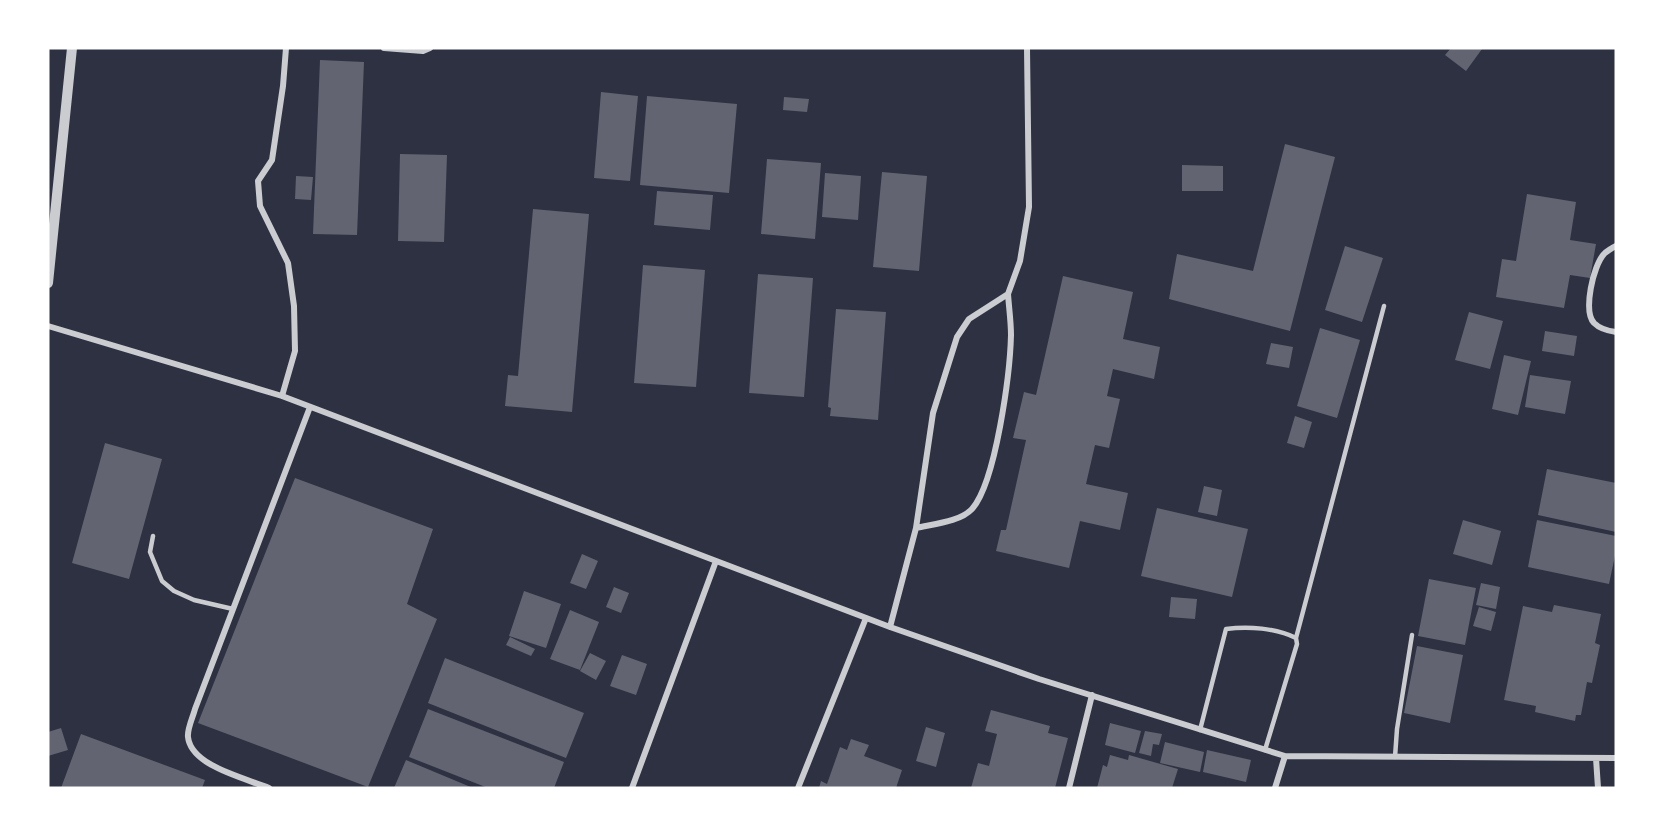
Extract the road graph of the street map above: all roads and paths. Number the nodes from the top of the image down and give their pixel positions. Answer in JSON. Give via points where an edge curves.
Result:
{"nodes":[{"id":1,"x":72,"y":48,"type":"edge"},
{"id":2,"x":286,"y":48,"type":"edge"},
{"id":3,"x":384,"y":48,"type":"edge"},
{"id":4,"x":430,"y":48,"type":"edge"},
{"id":5,"x":1027,"y":48,"type":"edge"},
{"id":6,"x":1616,"y":246,"type":"edge"},
{"id":7,"x":48,"y":283,"type":"edge"},
{"id":8,"x":1008,"y":294,"type":"junction"},
{"id":9,"x":1384,"y":306,"type":"dead end"},
{"id":10,"x":48,"y":326,"type":"edge"},
{"id":11,"x":1616,"y":332,"type":"edge"},
{"id":12,"x":282,"y":396,"type":"junction"},
{"id":13,"x":310,"y":407,"type":"junction"},
{"id":14,"x":916,"y":528,"type":"junction"},
{"id":15,"x":153,"y":536,"type":"dead end"},
{"id":16,"x":716,"y":561,"type":"junction"},
{"id":17,"x":233,"y":609,"type":"junction"},
{"id":18,"x":866,"y":618,"type":"junction"},
{"id":19,"x":890,"y":627,"type":"junction"},
{"id":20,"x":1412,"y":635,"type":"dead end"},
{"id":21,"x":1296,"y":638,"type":"junction"},
{"id":22,"x":1092,"y":695,"type":"junction"},
{"id":23,"x":1200,"y":730,"type":"junction"},
{"id":24,"x":1265,"y":750,"type":"junction"},
{"id":25,"x":1285,"y":756,"type":"junction"},
{"id":26,"x":1395,"y":757,"type":"junction"},
{"id":27,"x":1596,"y":758,"type":"junction"},
{"id":28,"x":1616,"y":758,"type":"edge"},
{"id":29,"x":269,"y":788,"type":"edge"},
{"id":30,"x":632,"y":788,"type":"edge"},
{"id":31,"x":798,"y":788,"type":"edge"},
{"id":32,"x":1069,"y":788,"type":"edge"},
{"id":33,"x":1275,"y":788,"type":"edge"},
{"id":34,"x":1598,"y":788,"type":"edge"}],
"edges":[{"from":1,"to":7,"type":"street"},
{"from":2,"to":12,"type":"street","via":[[272,160],[258,181],[260,206],[288,263],[294,306],[295,351]]},
{"from":3,"to":4,"type":"street"},
{"from":5,"to":8,"type":"street","via":[[1029,207],[1020,261]]},
{"from":6,"to":11,"type":"street","via":[[1603,255],[1596,271],[1589,309],[1592,321],[1600,328]]},
{"from":8,"to":14,"type":"street","via":[[969,319],[957,337],[933,413]]},
{"from":8,"to":14,"type":"street","via":[[1008,375],[983,493],[971,511],[953,520]]},
{"from":9,"to":21,"type":"lane"},
{"from":10,"to":12,"type":"street"},
{"from":12,"to":13,"type":"street"},
{"from":13,"to":16,"type":"street"},
{"from":13,"to":17,"type":"street"},
{"from":14,"to":19,"type":"street"},
{"from":15,"to":17,"type":"lane","via":[[150,552],[162,581],[194,600]]},
{"from":16,"to":18,"type":"street"},
{"from":16,"to":30,"type":"street"},
{"from":17,"to":29,"type":"street","via":[[188,736],[194,753],[209,764]]},
{"from":18,"to":19,"type":"street"},
{"from":18,"to":31,"type":"street"},
{"from":19,"to":22,"type":"street"},
{"from":20,"to":26,"type":"lane"},
{"from":21,"to":23,"type":"lane","via":[[1245,627],[1226,629]]},
{"from":21,"to":24,"type":"lane"},
{"from":22,"to":23,"type":"street"},
{"from":22,"to":32,"type":"street"},
{"from":23,"to":24,"type":"street"},
{"from":24,"to":25,"type":"street"},
{"from":25,"to":26,"type":"street"},
{"from":25,"to":33,"type":"street"},
{"from":26,"to":27,"type":"street"},
{"from":27,"to":28,"type":"street"},
{"from":27,"to":34,"type":"street"}]}
